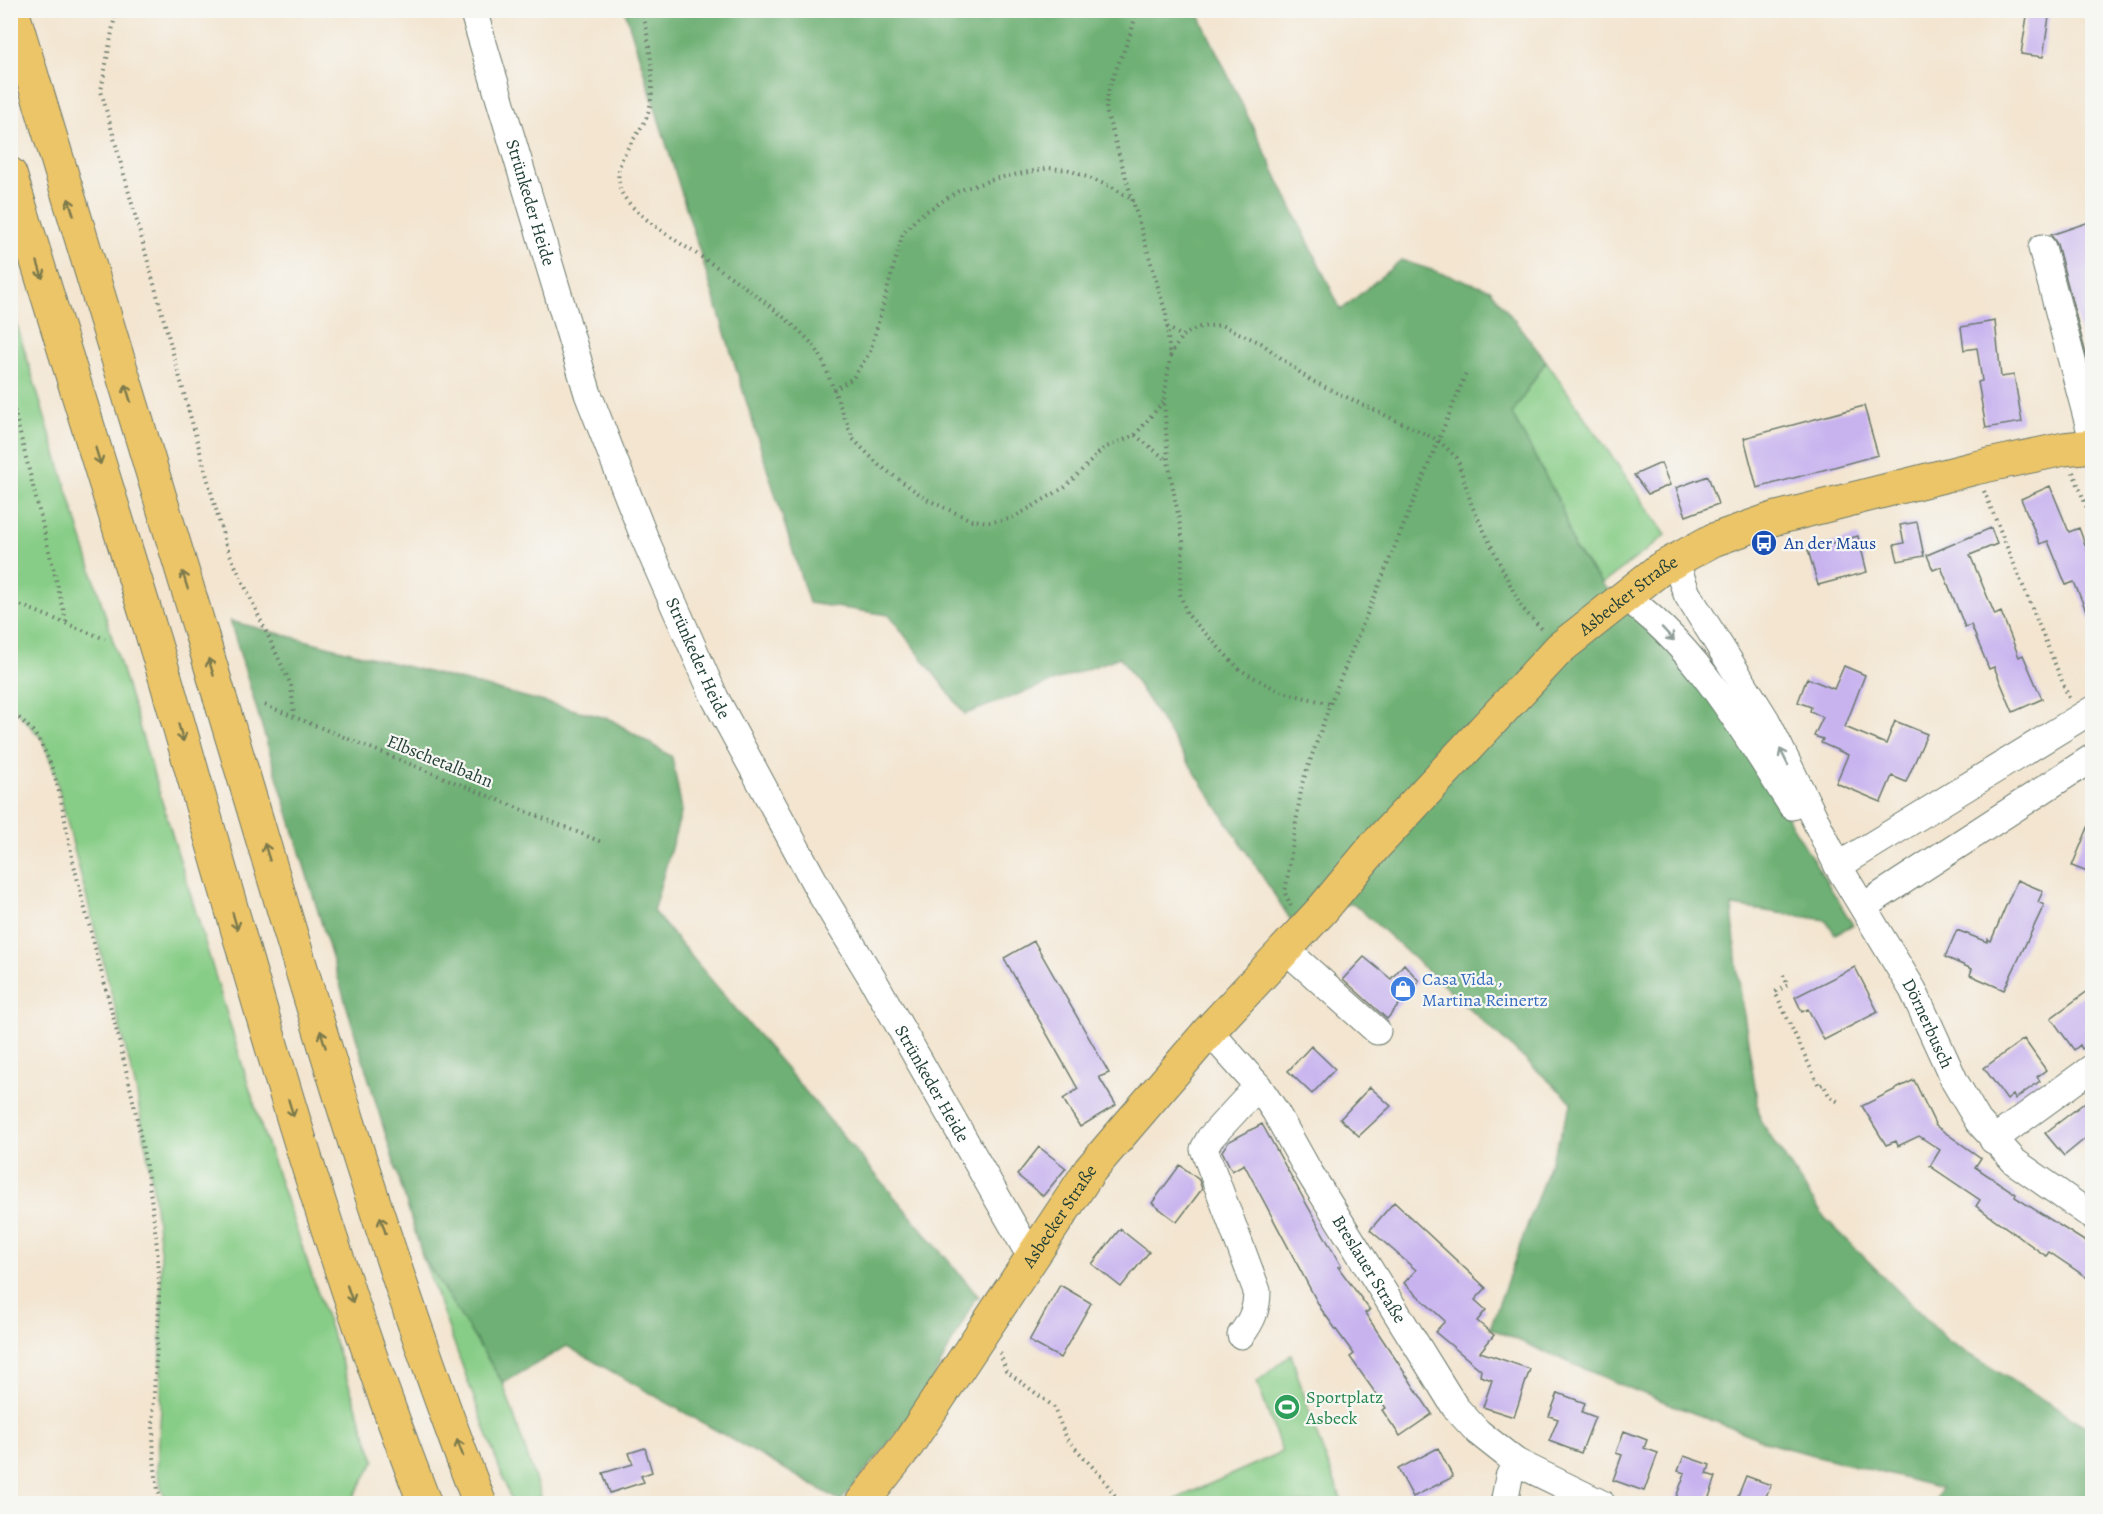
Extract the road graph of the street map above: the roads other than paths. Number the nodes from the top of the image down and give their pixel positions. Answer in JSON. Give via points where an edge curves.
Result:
{"nodes":[{"id":1,"x":12,"y":10,"type":"edge"},
{"id":2,"x":473,"y":10,"type":"edge"},
{"id":3,"x":10,"y":174,"type":"edge"},
{"id":4,"x":2042,"y":248,"type":"dead end"},
{"id":5,"x":2083,"y":444,"type":"edge"},
{"id":6,"x":1675,"y":561,"type":"junction"},
{"id":7,"x":1624,"y":596,"type":"junction"},
{"id":8,"x":2085,"y":714,"type":"edge"},
{"id":9,"x":2092,"y":758,"type":"edge"},
{"id":10,"x":1838,"y":866,"type":"junction"},
{"id":11,"x":1864,"y":906,"type":"junction"},
{"id":12,"x":1294,"y":940,"type":"junction"},
{"id":13,"x":1377,"y":1031,"type":"dead end"},
{"id":14,"x":1209,"y":1032,"type":"junction"},
{"id":15,"x":2092,"y":1068,"type":"edge"},
{"id":16,"x":1258,"y":1086,"type":"junction"},
{"id":17,"x":1993,"y":1140,"type":"junction"},
{"id":18,"x":2092,"y":1216,"type":"edge"},
{"id":19,"x":1031,"y":1257,"type":"junction"},
{"id":20,"x":1241,"y":1335,"type":"dead end"},
{"id":21,"x":1516,"y":1462,"type":"junction"},
{"id":22,"x":425,"y":1503,"type":"edge"},
{"id":23,"x":480,"y":1503,"type":"edge"},
{"id":24,"x":861,"y":1503,"type":"edge"},
{"id":25,"x":1504,"y":1503,"type":"edge"},
{"id":26,"x":1602,"y":1503,"type":"edge"}],
"edges":[{"from":23,"to":1,"type":"main road","one_way":true,"bridge":true,"via":[[396,1268],[322,1036]]},
{"from":2,"to":19,"type":"street","name":"Strünkeder Heide","via":[[588,394],[645,538],[716,698],[821,894]]},
{"from":3,"to":22,"type":"main road","one_way":true,"bridge":true,"via":[[165,677],[265,1024],[348,1289]]},
{"from":4,"to":5,"type":"street"},
{"from":5,"to":6,"type":"main road","name":"Asbecker Straße","via":[[1773,519],[1713,540]]},
{"from":6,"to":7,"type":"main road","name":"Asbecker Straße"},
{"from":10,"to":6,"type":"street","one_way":true,"via":[[1766,720],[1687,594]]},
{"from":7,"to":10,"type":"street","one_way":true,"via":[[1668,633],[1707,678],[1802,821]]},
{"from":7,"to":12,"type":"main road","name":"Asbecker Straße","via":[[1560,648],[1375,846]]},
{"from":8,"to":10,"type":"street"},
{"from":9,"to":11,"type":"street"},
{"from":10,"to":11,"type":"street"},
{"from":11,"to":17,"type":"street","name":"Dörnerbusch","via":[[1913,990],[1954,1082]]},
{"from":12,"to":13,"type":"street"},
{"from":12,"to":14,"type":"main road","name":"Asbecker Straße"},
{"from":14,"to":16,"type":"street","name":"Breslauer Straße"},
{"from":14,"to":19,"type":"main road","name":"Asbecker Straße","via":[[1090,1170]]},
{"from":15,"to":17,"type":"street"},
{"from":16,"to":20,"type":"street","via":[[1204,1149],[1257,1291],[1252,1321]]},
{"from":16,"to":21,"type":"street","name":"Breslauer Straße","via":[[1455,1407],[1478,1432]]},
{"from":17,"to":18,"type":"street","name":"Dörnerbusch","via":[[2015,1162]]},
{"from":19,"to":24,"type":"main road","name":"Asbecker Straße","via":[[908,1444]]},
{"from":21,"to":25,"type":"street"},
{"from":21,"to":26,"type":"street","name":"Breslauer Straße"}]}
